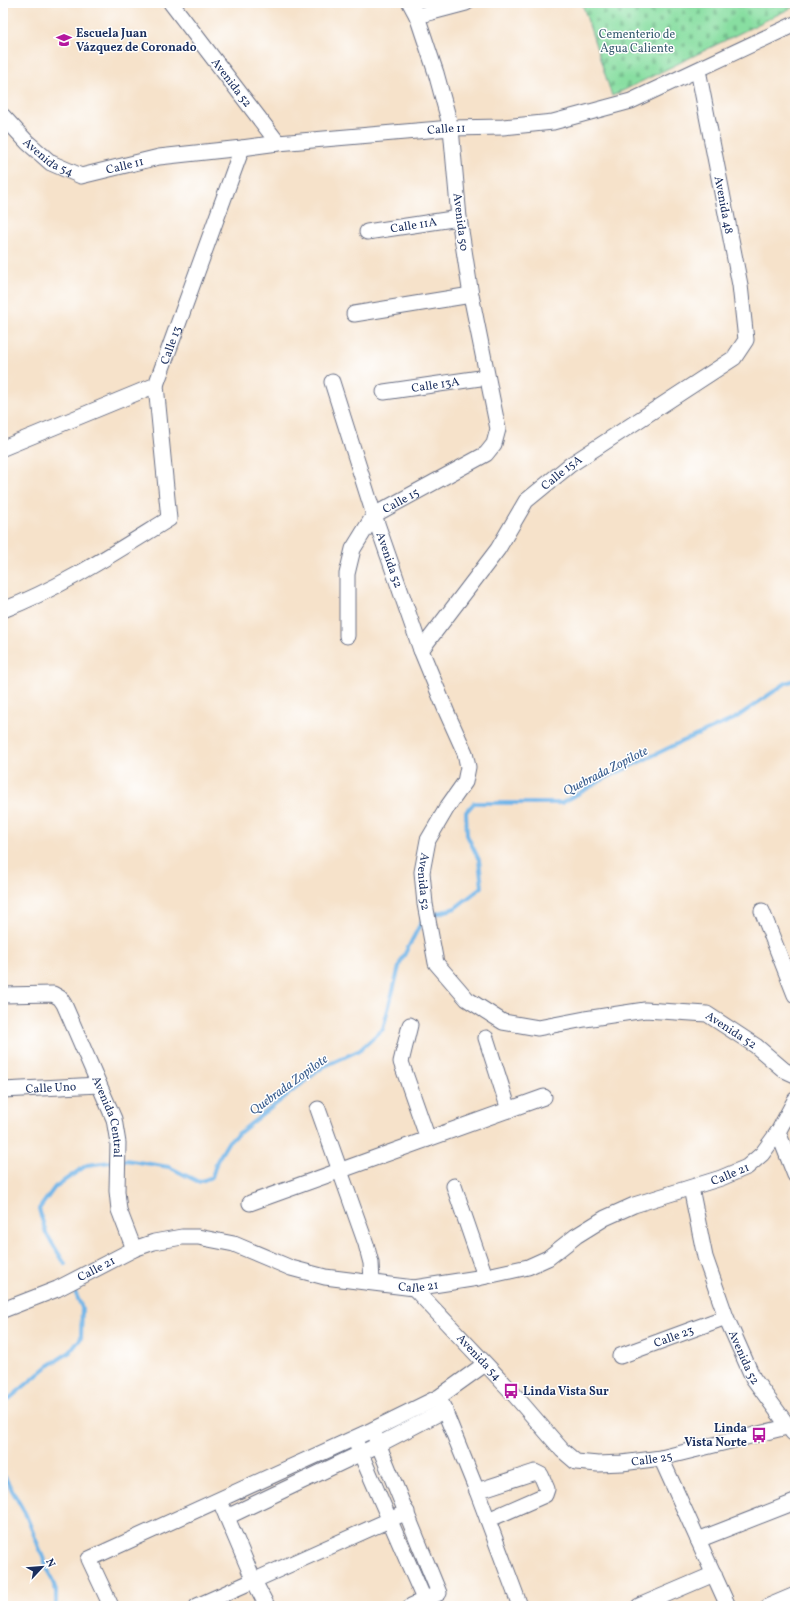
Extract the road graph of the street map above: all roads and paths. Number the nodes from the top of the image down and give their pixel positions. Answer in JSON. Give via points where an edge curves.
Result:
{"nodes":[{"id":1,"x":171,"y":3,"type":"edge"},
{"id":2,"x":410,"y":3,"type":"edge"},
{"id":3,"x":466,"y":3,"type":"edge"},
{"id":4,"x":417,"y":16,"type":"junction"},
{"id":5,"x":795,"y":24,"type":"edge"},
{"id":6,"x":698,"y":70,"type":"junction"},
{"id":7,"x":3,"y":116,"type":"edge"},
{"id":8,"x":451,"y":128,"type":"junction"},
{"id":9,"x":278,"y":143,"type":"junction"},
{"id":10,"x":242,"y":148,"type":"junction"},
{"id":11,"x":81,"y":176,"type":"joint"},
{"id":12,"x":459,"y":218,"type":"junction"},
{"id":13,"x":367,"y":232,"type":"dead end"},
{"id":14,"x":471,"y":295,"type":"junction"},
{"id":15,"x":354,"y":314,"type":"dead end"},
{"id":16,"x":746,"y":340,"type":"joint"},
{"id":17,"x":487,"y":377,"type":"junction"},
{"id":18,"x":332,"y":382,"type":"dead end"},
{"id":19,"x":156,"y":385,"type":"junction"},
{"id":20,"x":384,"y":392,"type":"dead end"},
{"id":21,"x":494,"y":444,"type":"joint"},
{"id":22,"x":3,"y":448,"type":"edge"},
{"id":23,"x":374,"y":515,"type":"junction"},
{"id":24,"x":3,"y":610,"type":"edge"},
{"id":25,"x":347,"y":636,"type":"dead end"},
{"id":26,"x":421,"y":650,"type":"junction"},
{"id":27,"x":762,"y":911,"type":"dead end"},
{"id":28,"x":795,"y":994,"type":"edge"},
{"id":29,"x":3,"y":995,"type":"edge"},
{"id":30,"x":410,"y":1025,"type":"dead end"},
{"id":31,"x":486,"y":1038,"type":"dead end"},
{"id":32,"x":795,"y":1076,"type":"edge"},
{"id":33,"x":99,"y":1085,"type":"junction"},
{"id":34,"x":3,"y":1090,"type":"edge"},
{"id":35,"x":544,"y":1097,"type":"dead end"},
{"id":36,"x":795,"y":1100,"type":"edge"},
{"id":37,"x":318,"y":1109,"type":"dead end"},
{"id":38,"x":509,"y":1110,"type":"junction"},
{"id":39,"x":778,"y":1132,"type":"junction"},
{"id":40,"x":428,"y":1139,"type":"junction"},
{"id":41,"x":340,"y":1170,"type":"junction"},
{"id":42,"x":795,"y":1175,"type":"edge"},
{"id":43,"x":454,"y":1186,"type":"dead end"},
{"id":44,"x":691,"y":1188,"type":"junction"},
{"id":45,"x":250,"y":1203,"type":"dead end"},
{"id":46,"x":134,"y":1248,"type":"junction"},
{"id":47,"x":485,"y":1276,"type":"junction"},
{"id":48,"x":372,"y":1282,"type":"junction"},
{"id":49,"x":414,"y":1288,"type":"junction"},
{"id":50,"x":3,"y":1310,"type":"edge"},
{"id":51,"x":726,"y":1317,"type":"junction"},
{"id":52,"x":620,"y":1356,"type":"dead end"},
{"id":53,"x":485,"y":1364,"type":"junction"},
{"id":54,"x":442,"y":1404,"type":"junction"},
{"id":55,"x":793,"y":1429,"type":"edge"},
{"id":56,"x":372,"y":1430,"type":"junction"},
{"id":57,"x":354,"y":1438,"type":"junction"},
{"id":58,"x":378,"y":1445,"type":"junction"},
{"id":59,"x":361,"y":1454,"type":"junction"},
{"id":60,"x":661,"y":1458,"type":"junction"},
{"id":61,"x":576,"y":1462,"type":"joint"},
{"id":62,"x":477,"y":1491,"type":"junction"},
{"id":63,"x":220,"y":1500,"type":"junction"},
{"id":64,"x":795,"y":1502,"type":"edge"},
{"id":65,"x":406,"y":1512,"type":"junction"},
{"id":66,"x":228,"y":1517,"type":"junction"},
{"id":67,"x":390,"y":1520,"type":"junction"},
{"id":68,"x":488,"y":1520,"type":"junction"},
{"id":69,"x":698,"y":1540,"type":"junction"},
{"id":70,"x":714,"y":1574,"type":"junction"},
{"id":71,"x":254,"y":1580,"type":"junction"},
{"id":72,"x":795,"y":1596,"type":"edge"},
{"id":73,"x":442,"y":1600,"type":"edge"},
{"id":74,"x":421,"y":1604,"type":"edge"},
{"id":75,"x":646,"y":1605,"type":"edge"},
{"id":76,"x":111,"y":1606,"type":"edge"},
{"id":77,"x":197,"y":1606,"type":"edge"},
{"id":78,"x":267,"y":1606,"type":"edge"},
{"id":79,"x":520,"y":1606,"type":"edge"},
{"id":80,"x":728,"y":1606,"type":"edge"},
{"id":81,"x":769,"y":1606,"type":"edge"}],
"edges":[{"from":1,"to":9,"type":"street","name":"Avenida 52"},
{"from":2,"to":4,"type":"street","name":"Avenida 50"},
{"from":3,"to":4,"type":"street"},
{"from":4,"to":8,"type":"street","name":"Avenida 50"},
{"from":5,"to":6,"type":"street","name":"Calle 11"},
{"from":6,"to":8,"type":"street","name":"Calle 11","via":[[631,101],[553,122],[503,127]]},
{"from":6,"to":16,"type":"street","name":"Avenida 48","via":[[740,285]]},
{"from":7,"to":11,"type":"street","name":"Avenida 54","via":[[51,163]]},
{"from":8,"to":9,"type":"street","name":"Calle 11"},
{"from":8,"to":12,"type":"street","name":"Avenida 50"},
{"from":9,"to":10,"type":"street","name":"Calle 11"},
{"from":10,"to":11,"type":"street","name":"Calle 11","via":[[159,156]]},
{"from":10,"to":19,"type":"street","name":"Calle 13"},
{"from":12,"to":13,"type":"street","name":"Calle 11A"},
{"from":12,"to":14,"type":"street","name":"Avenida 50"},
{"from":14,"to":15,"type":"street"},
{"from":14,"to":17,"type":"street","name":"Avenida 50"},
{"from":16,"to":26,"type":"street","name":"Calle 15A","via":[[734,358],[570,465],[526,501],[498,549]]},
{"from":17,"to":20,"type":"street","name":"Calle 13A"},
{"from":17,"to":21,"type":"street","name":"Avenida 50","via":[[498,429]]},
{"from":18,"to":23,"type":"street","name":"Avenida 52"},
{"from":19,"to":22,"type":"street"},
{"from":19,"to":24,"type":"street","via":[[170,518],[97,564]]},
{"from":21,"to":23,"type":"street","name":"Calle 15","via":[[486,454]]},
{"from":23,"to":25,"type":"street","name":"Calle 15","via":[[353,549],[347,574]]},
{"from":23,"to":26,"type":"street","name":"Avenida 52"},
{"from":26,"to":32,"type":"street","name":"Avenida 52","via":[[466,753],[468,767],[465,782],[428,840],[422,872],[436,963],[467,998],[504,1022],[538,1028],[645,1010],[707,1014],[756,1046]]},
{"from":27,"to":28,"type":"street"},
{"from":29,"to":33,"type":"street","name":"Avenida Central","via":[[53,994],[60,998]]},
{"from":30,"to":40,"type":"street","via":[[401,1062]]},
{"from":31,"to":38,"type":"street"},
{"from":33,"to":34,"type":"street","name":"Calle Uno"},
{"from":33,"to":46,"type":"street","name":"Avenida Central","via":[[114,1118],[118,1143],[119,1210]]},
{"from":35,"to":38,"type":"street"},
{"from":36,"to":39,"type":"street","name":"Calle 21"},
{"from":37,"to":41,"type":"street"},
{"from":38,"to":40,"type":"street"},
{"from":39,"to":42,"type":"street"},
{"from":39,"to":44,"type":"street","name":"Calle 21","via":[[762,1154],[747,1167]]},
{"from":40,"to":41,"type":"street"},
{"from":41,"to":45,"type":"street"},
{"from":41,"to":48,"type":"street","via":[[366,1244]]},
{"from":43,"to":47,"type":"street"},
{"from":44,"to":47,"type":"street","name":"Calle 21","via":[[634,1205],[605,1218],[548,1258],[528,1267]]},
{"from":44,"to":51,"type":"street","name":"Avenida 52","via":[[705,1257]]},
{"from":46,"to":48,"type":"street","name":"Calle 21","via":[[182,1237],[198,1237],[234,1244],[291,1268],[325,1277]]},
{"from":46,"to":50,"type":"street","name":"Calle 21","via":[[57,1289]]},
{"from":47,"to":49,"type":"street","name":"Calle 21"},
{"from":48,"to":49,"type":"street","name":"Calle 21"},
{"from":49,"to":53,"type":"street","name":"Avenida 54"},
{"from":51,"to":52,"type":"street","name":"Calle 23"},
{"from":51,"to":55,"type":"street","name":"Avenida 52","via":[[752,1378]]},
{"from":53,"to":54,"type":"street"},
{"from":53,"to":61,"type":"street","name":"Avenida 54","via":[[562,1450]]},
{"from":54,"to":56,"type":"street"},
{"from":54,"to":58,"type":"street"},
{"from":54,"to":62,"type":"street"},
{"from":55,"to":60,"type":"street","name":"Calle 25"},
{"from":56,"to":57,"type":"street"},
{"from":56,"to":58,"type":"street"},
{"from":57,"to":59,"type":"street"},
{"from":57,"to":63,"type":"street"},
{"from":58,"to":59,"type":"street"},
{"from":58,"to":65,"type":"street"},
{"from":59,"to":66,"type":"street"},
{"from":59,"to":67,"type":"street"},
{"from":60,"to":61,"type":"street","name":"Calle 25","via":[[616,1463]]},
{"from":60,"to":69,"type":"street"},
{"from":62,"to":68,"type":"street"},
{"from":62,"to":68,"type":"street","via":[[535,1472],[541,1475],[547,1490],[545,1495]]},
{"from":63,"to":66,"type":"street"},
{"from":63,"to":76,"type":"street","via":[[89,1559]]},
{"from":64,"to":69,"type":"street"},
{"from":65,"to":67,"type":"street"},
{"from":65,"to":73,"type":"street"},
{"from":66,"to":71,"type":"street"},
{"from":67,"to":71,"type":"street"},
{"from":67,"to":74,"type":"street"},
{"from":68,"to":79,"type":"street"},
{"from":69,"to":70,"type":"street"},
{"from":70,"to":75,"type":"street"},
{"from":70,"to":80,"type":"street"},
{"from":71,"to":77,"type":"street"},
{"from":71,"to":78,"type":"street"},
{"from":72,"to":81,"type":"street"},
{"from":73,"to":74,"type":"street"}]}
